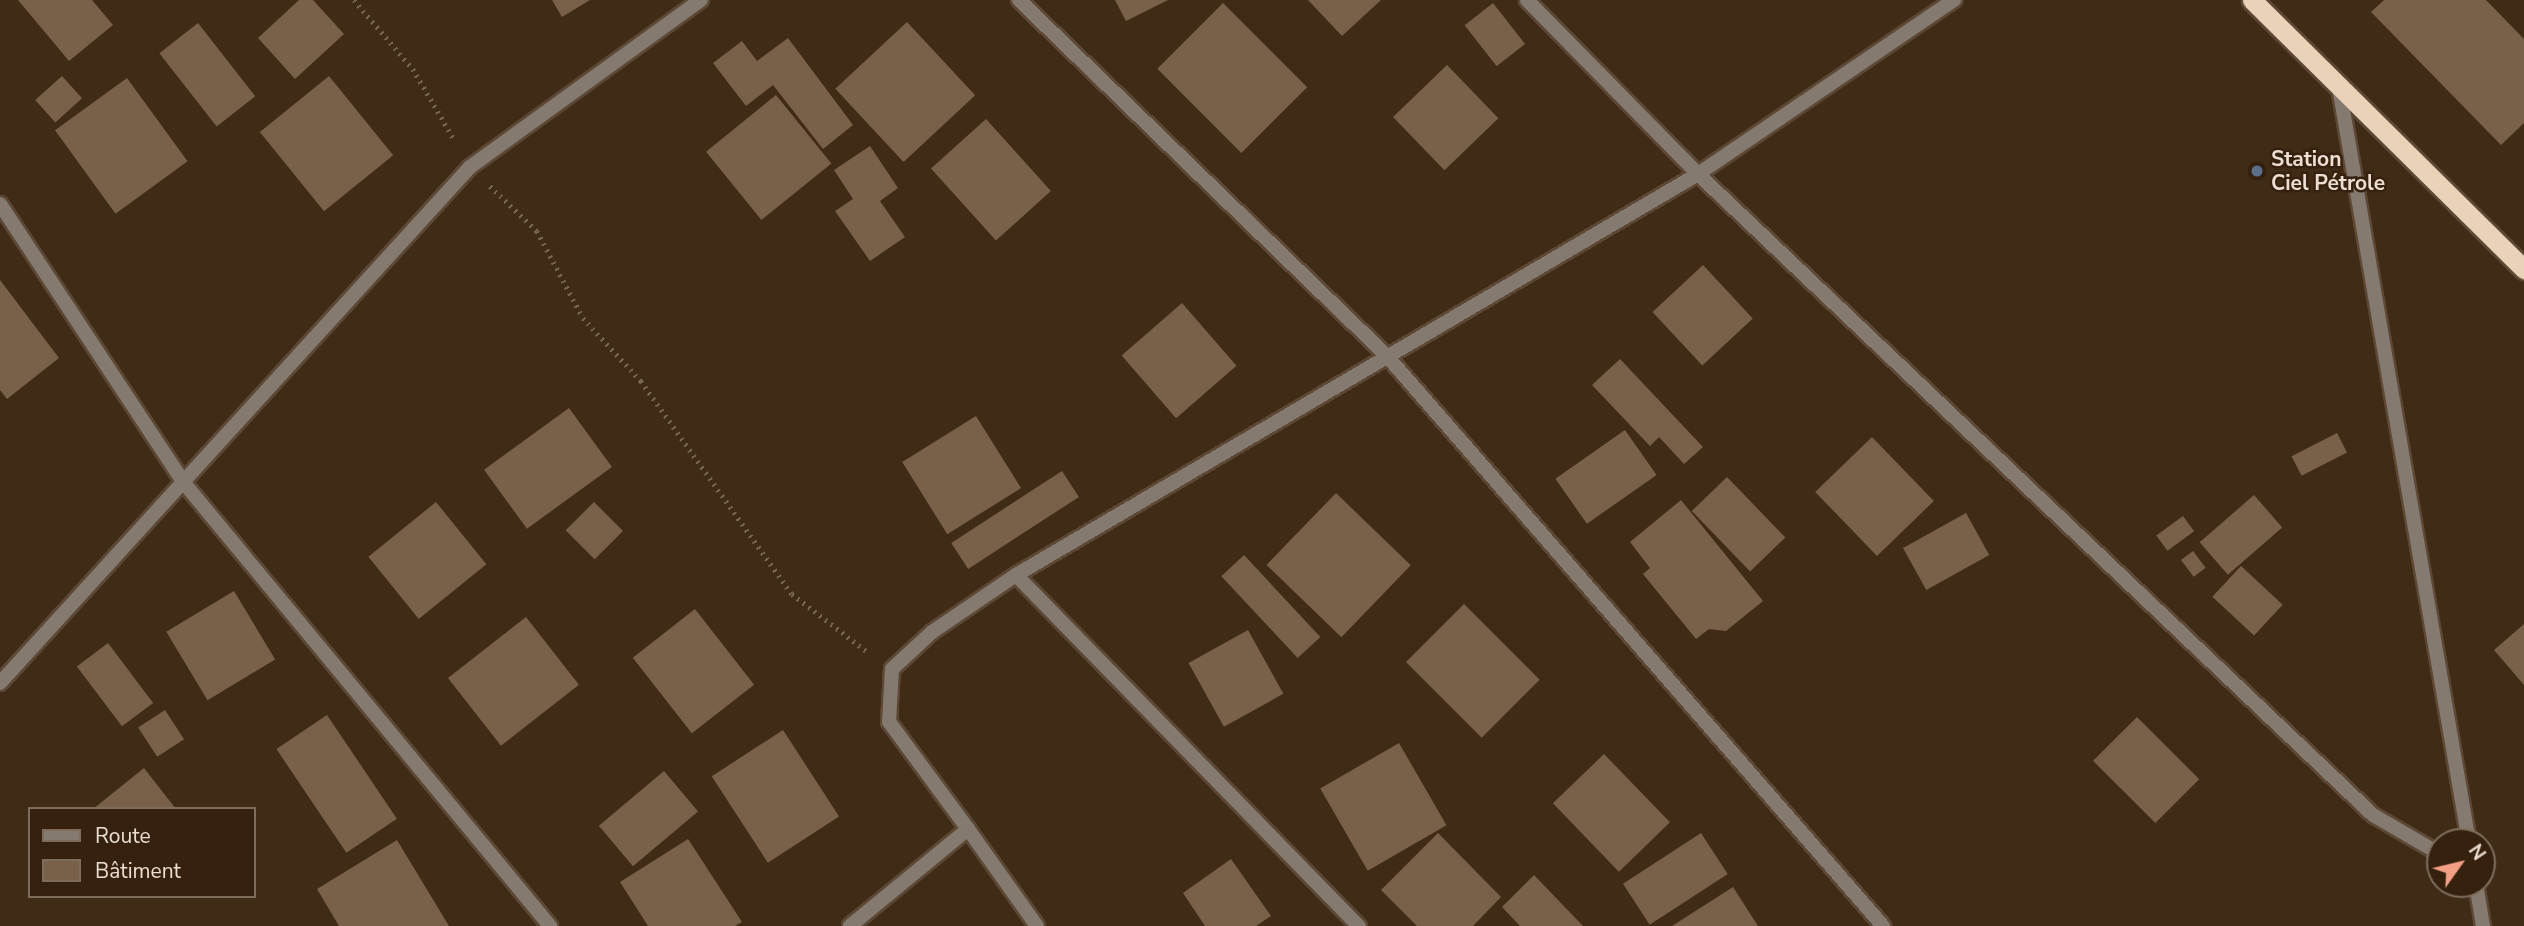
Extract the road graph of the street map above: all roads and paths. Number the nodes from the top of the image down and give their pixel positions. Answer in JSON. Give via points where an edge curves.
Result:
{"nodes":[{"id":1,"x":354,"y":0,"type":"edge"},
{"id":2,"x":701,"y":0,"type":"edge"},
{"id":3,"x":1019,"y":0,"type":"edge"},
{"id":4,"x":1527,"y":0,"type":"edge"},
{"id":5,"x":1954,"y":0,"type":"edge"},
{"id":6,"x":2252,"y":0,"type":"edge"},
{"id":7,"x":2339,"y":87,"type":"junction"},
{"id":8,"x":470,"y":167,"type":"junction"},
{"id":9,"x":1698,"y":174,"type":"junction"},
{"id":10,"x":0,"y":204,"type":"edge"},
{"id":11,"x":2524,"y":269,"type":"edge"},
{"id":12,"x":1387,"y":356,"type":"junction"},
{"id":13,"x":184,"y":483,"type":"junction"},
{"id":14,"x":1016,"y":575,"type":"junction"},
{"id":15,"x":891,"y":669,"type":"junction"},
{"id":16,"x":0,"y":683,"type":"edge"},
{"id":17,"x":2467,"y":828,"type":"edge"},
{"id":18,"x":968,"y":830,"type":"junction"},
{"id":19,"x":2426,"y":846,"type":"edge"},
{"id":20,"x":2478,"y":898,"type":"edge"},
{"id":21,"x":550,"y":926,"type":"edge"},
{"id":22,"x":850,"y":926,"type":"edge"},
{"id":23,"x":1037,"y":926,"type":"edge"},
{"id":24,"x":1359,"y":926,"type":"edge"},
{"id":25,"x":1883,"y":926,"type":"edge"},
{"id":26,"x":2483,"y":926,"type":"edge"}],
"edges":[{"from":1,"to":8,"type":"path","via":[[413,69]]},
{"from":2,"to":8,"type":"street"},
{"from":3,"to":12,"type":"street"},
{"from":4,"to":9,"type":"street"},
{"from":5,"to":9,"type":"street"},
{"from":6,"to":7,"type":"highway"},
{"from":7,"to":11,"type":"highway"},
{"from":7,"to":17,"type":"street"},
{"from":8,"to":13,"type":"street"},
{"from":8,"to":15,"type":"path","via":[[537,231],[583,318],[641,381],[792,594]]},
{"from":9,"to":12,"type":"street"},
{"from":9,"to":19,"type":"street","via":[[2372,815]]},
{"from":10,"to":13,"type":"street"},
{"from":12,"to":14,"type":"street"},
{"from":12,"to":25,"type":"street"},
{"from":13,"to":16,"type":"street"},
{"from":13,"to":21,"type":"street"},
{"from":14,"to":15,"type":"street","via":[[932,632]]},
{"from":14,"to":24,"type":"street"},
{"from":15,"to":18,"type":"street","via":[[889,722]]},
{"from":18,"to":22,"type":"street"},
{"from":18,"to":23,"type":"street"},
{"from":20,"to":26,"type":"street"}]}
